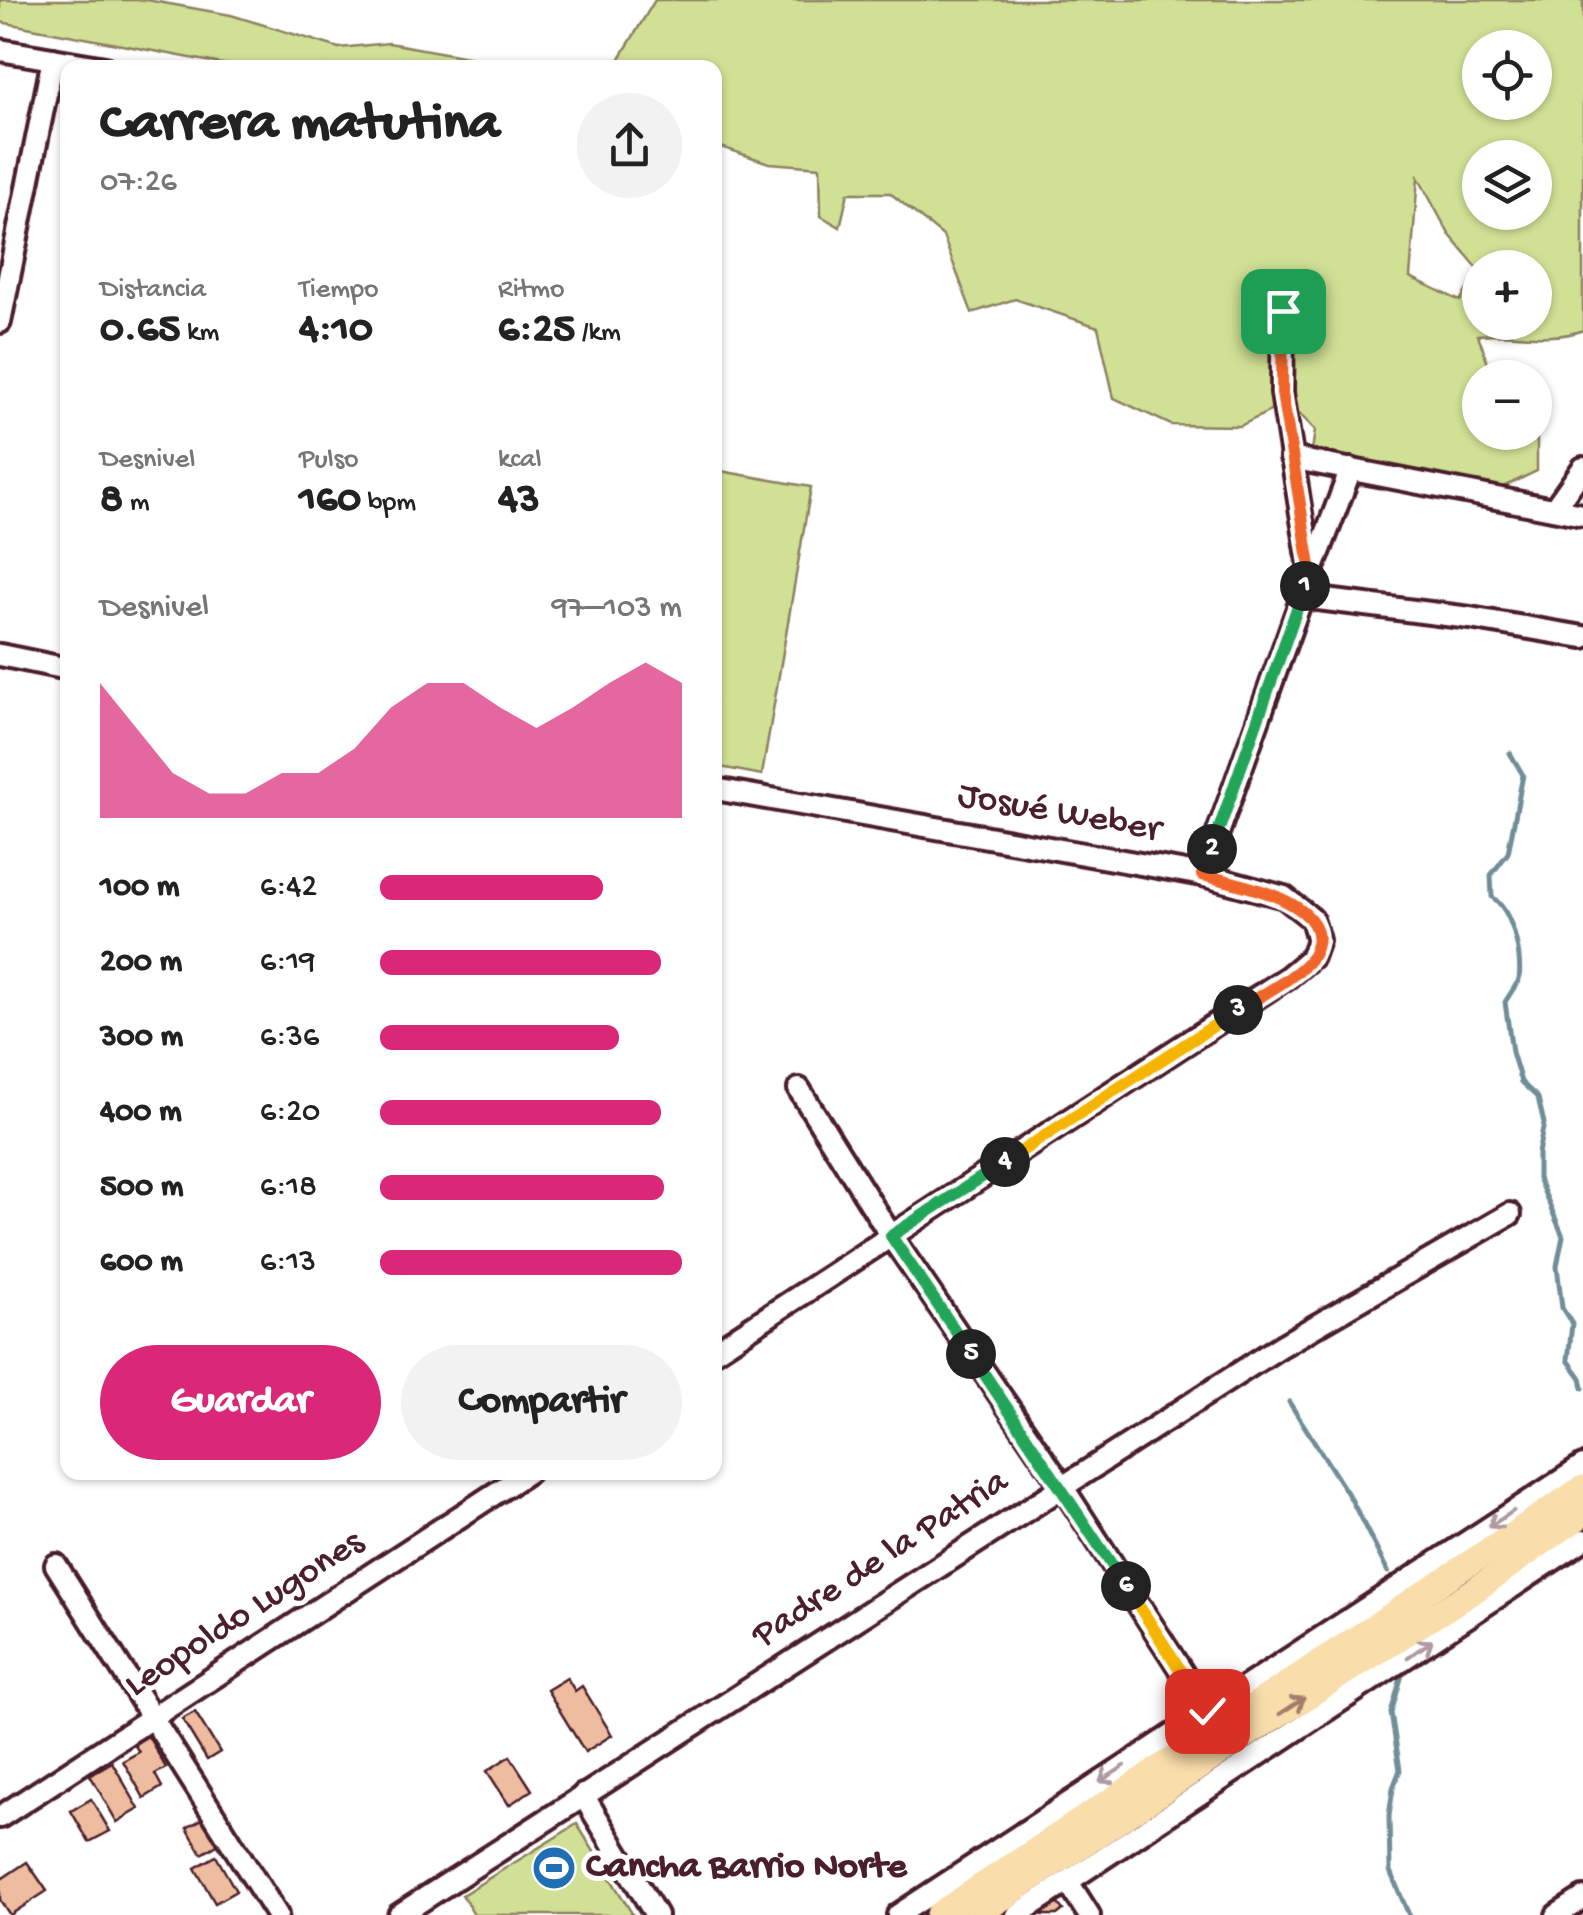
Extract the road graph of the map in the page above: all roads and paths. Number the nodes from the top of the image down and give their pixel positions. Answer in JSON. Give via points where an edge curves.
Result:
{"nodes":[{"id":1,"x":0,"y":50,"type":"edge"},
{"id":2,"x":53,"y":59,"type":"junction"},
{"id":3,"x":60,"y":60,"type":"edge"},
{"id":4,"x":1283,"y":311,"type":"dead end"},
{"id":5,"x":0,"y":322,"type":"edge"},
{"id":6,"x":1291,"y":458,"type":"junction"},
{"id":7,"x":1583,"y":468,"type":"edge"},
{"id":8,"x":1352,"y":469,"type":"junction"},
{"id":9,"x":1554,"y":509,"type":"junction"},
{"id":10,"x":1583,"y":515,"type":"edge"},
{"id":11,"x":1311,"y":572,"type":"junction"},
{"id":12,"x":1302,"y":596,"type":"junction"},
{"id":13,"x":1583,"y":637,"type":"edge"},
{"id":14,"x":0,"y":655,"type":"edge"},
{"id":15,"x":60,"y":667,"type":"edge"},
{"id":16,"x":722,"y":790,"type":"edge"},
{"id":17,"x":1202,"y":875,"type":"junction"},
{"id":18,"x":800,"y":1089,"type":"dead end"},
{"id":19,"x":1510,"y":1214,"type":"dead end"},
{"id":20,"x":891,"y":1236,"type":"junction"},
{"id":21,"x":722,"y":1346,"type":"edge"},
{"id":22,"x":1583,"y":1466,"type":"edge"},
{"id":23,"x":516,"y":1480,"type":"edge"},
{"id":24,"x":1062,"y":1486,"type":"junction"},
{"id":25,"x":1583,"y":1488,"type":"edge"},
{"id":26,"x":1583,"y":1514,"type":"edge"},
{"id":27,"x":1583,"y":1540,"type":"edge"},
{"id":28,"x":56,"y":1565,"type":"dead end"},
{"id":29,"x":1207,"y":1711,"type":"junction"},
{"id":30,"x":154,"y":1716,"type":"junction"},
{"id":31,"x":582,"y":1795,"type":"junction"},
{"id":32,"x":0,"y":1817,"type":"edge"},
{"id":33,"x":1068,"y":1882,"type":"junction"},
{"id":34,"x":1583,"y":1898,"type":"edge"},
{"id":35,"x":277,"y":1915,"type":"edge"},
{"id":36,"x":399,"y":1915,"type":"edge"},
{"id":37,"x":656,"y":1915,"type":"edge"},
{"id":38,"x":898,"y":1915,"type":"edge"},
{"id":39,"x":938,"y":1915,"type":"edge"},
{"id":40,"x":978,"y":1915,"type":"edge"},
{"id":41,"x":1017,"y":1915,"type":"edge"},
{"id":42,"x":1089,"y":1915,"type":"edge"},
{"id":43,"x":1557,"y":1915,"type":"edge"}],
"edges":[{"from":1,"to":2,"type":"street"},
{"from":2,"to":3,"type":"street"},
{"from":2,"to":5,"type":"street"},
{"from":4,"to":6,"type":"street","via":[[1282,393]]},
{"from":6,"to":8,"type":"street"},
{"from":6,"to":11,"type":"street"},
{"from":7,"to":9,"type":"street"},
{"from":8,"to":9,"type":"street"},
{"from":8,"to":11,"type":"street"},
{"from":9,"to":10,"type":"street"},
{"from":11,"to":12,"type":"street"},
{"from":12,"to":13,"type":"street"},
{"from":12,"to":17,"type":"street"},
{"from":14,"to":15,"type":"street"},
{"from":16,"to":17,"type":"street","name":"Josué Weber"},
{"from":17,"to":20,"type":"street","name":"Josué Weber","via":[[1284,897],[1312,919],[1318,940],[1312,957]]},
{"from":18,"to":20,"type":"street"},
{"from":19,"to":24,"type":"street","name":"Padre de la Patria","via":[[1281,1346]]},
{"from":20,"to":21,"type":"street"},
{"from":20,"to":24,"type":"street"},
{"from":22,"to":29,"type":"street","one_way":true},
{"from":23,"to":30,"type":"street","name":"Leopoldo Lugones"},
{"from":24,"to":29,"type":"street"},
{"from":24,"to":31,"type":"street","name":"Padre de la Patria"},
{"from":25,"to":39,"type":"main road"},
{"from":40,"to":26,"type":"main road","one_way":true},
{"from":33,"to":27,"type":"street","one_way":true},
{"from":28,"to":30,"type":"street"},
{"from":29,"to":38,"type":"street","one_way":true},
{"from":30,"to":32,"type":"street","name":"Leopoldo Lugones"},
{"from":30,"to":35,"type":"street"},
{"from":31,"to":36,"type":"street","name":"Padre de la Patria"},
{"from":31,"to":37,"type":"street"},
{"from":33,"to":41,"type":"street"},
{"from":33,"to":42,"type":"street"},
{"from":34,"to":43,"type":"street"}]}
